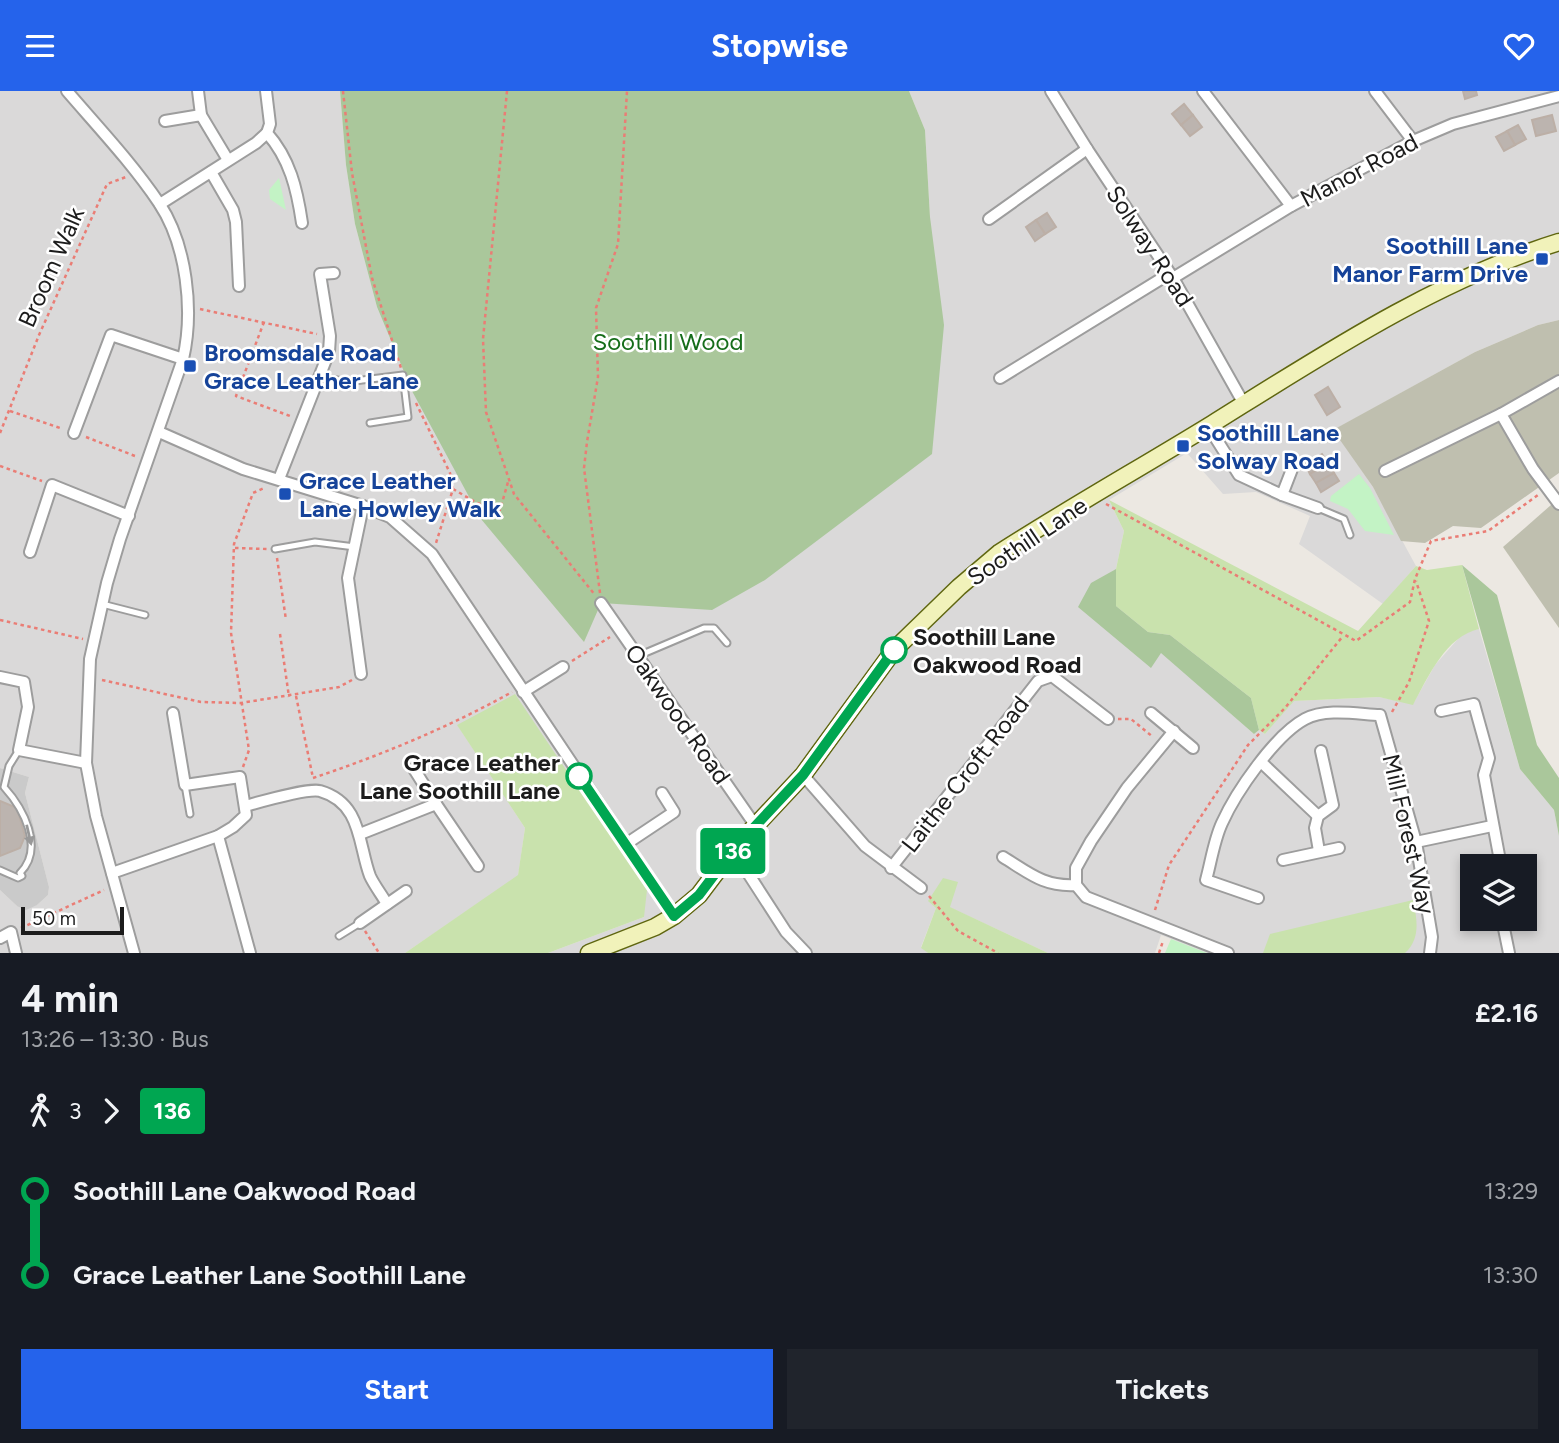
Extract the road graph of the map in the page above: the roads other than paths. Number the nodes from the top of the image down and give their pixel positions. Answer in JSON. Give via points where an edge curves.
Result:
{"nodes":[{"id":1,"x":67,"y":91,"type":"edge"},
{"id":2,"x":198,"y":91,"type":"edge"},
{"id":3,"x":266,"y":91,"type":"edge"},
{"id":4,"x":1051,"y":91,"type":"edge"},
{"id":5,"x":1203,"y":91,"type":"edge"},
{"id":6,"x":1375,"y":91,"type":"edge"},
{"id":7,"x":1559,"y":96,"type":"edge"},
{"id":8,"x":201,"y":115,"type":"junction"},
{"id":9,"x":165,"y":121,"type":"dead end"},
{"id":10,"x":267,"y":133,"type":"junction"},
{"id":11,"x":1413,"y":141,"type":"junction"},
{"id":12,"x":1087,"y":149,"type":"junction"},
{"id":13,"x":228,"y":160,"type":"junction"},
{"id":14,"x":211,"y":172,"type":"junction"},
{"id":15,"x":160,"y":204,"type":"junction"},
{"id":16,"x":1291,"y":206,"type":"junction"},
{"id":17,"x":989,"y":219,"type":"dead end"},
{"id":18,"x":302,"y":223,"type":"dead end"},
{"id":19,"x":1559,"y":242,"type":"edge"},
{"id":20,"x":334,"y":273,"type":"dead end"},
{"id":21,"x":1171,"y":276,"type":"junction"},
{"id":22,"x":239,"y":286,"type":"dead end"},
{"id":23,"x":183,"y":359,"type":"junction"},
{"id":24,"x":319,"y":376,"type":"junction"},
{"id":25,"x":1000,"y":378,"type":"dead end"},
{"id":26,"x":1559,"y":381,"type":"edge"},
{"id":27,"x":1244,"y":404,"type":"junction"},
{"id":28,"x":1501,"y":414,"type":"junction"},
{"id":29,"x":370,"y":423,"type":"dead end"},
{"id":30,"x":1208,"y":426,"type":"junction"},
{"id":31,"x":159,"y":432,"type":"junction"},
{"id":32,"x":74,"y":433,"type":"dead end"},
{"id":33,"x":1294,"y":464,"type":"dead end"},
{"id":34,"x":1385,"y":471,"type":"dead end"},
{"id":35,"x":279,"y":479,"type":"junction"},
{"id":36,"x":1282,"y":495,"type":"junction"},
{"id":37,"x":1559,"y":504,"type":"edge"},
{"id":38,"x":363,"y":506,"type":"junction"},
{"id":39,"x":1318,"y":508,"type":"joint"},
{"id":40,"x":129,"y":516,"type":"junction"},
{"id":41,"x":1350,"y":535,"type":"dead end"},
{"id":42,"x":355,"y":547,"type":"junction"},
{"id":43,"x":275,"y":549,"type":"road end"},
{"id":44,"x":30,"y":552,"type":"dead end"},
{"id":45,"x":601,"y":603,"type":"road end"},
{"id":46,"x":102,"y":604,"type":"junction"},
{"id":47,"x":145,"y":615,"type":"dead end"},
{"id":48,"x":727,"y":643,"type":"dead end"},
{"id":49,"x":638,"y":656,"type":"junction"},
{"id":50,"x":563,"y":667,"type":"road end"},
{"id":51,"x":361,"y":674,"type":"road end"},
{"id":52,"x":0,"y":677,"type":"edge"},
{"id":53,"x":521,"y":690,"type":"junction"},
{"id":54,"x":1441,"y":711,"type":"dead end"},
{"id":55,"x":173,"y":713,"type":"dead end"},
{"id":56,"x":1151,"y":713,"type":"dead end"},
{"id":57,"x":1108,"y":719,"type":"road end"},
{"id":58,"x":1174,"y":731,"type":"junction"},
{"id":59,"x":1193,"y":748,"type":"dead end"},
{"id":60,"x":19,"y":750,"type":"junction"},
{"id":61,"x":1321,"y":751,"type":"dead end"},
{"id":62,"x":1261,"y":762,"type":"junction"},
{"id":63,"x":86,"y":763,"type":"junction"},
{"id":64,"x":414,"y":769,"type":"dead end"},
{"id":65,"x":7,"y":774,"type":"junction"},
{"id":66,"x":803,"y":775,"type":"junction"},
{"id":67,"x":0,"y":777,"type":"edge"},
{"id":68,"x":185,"y":785,"type":"junction"},
{"id":69,"x":662,"y":793,"type":"dead end"},
{"id":70,"x":436,"y":804,"type":"junction"},
{"id":71,"x":245,"y":806,"type":"junction"},
{"id":72,"x":190,"y":814,"type":"dead end"},
{"id":73,"x":1318,"y":816,"type":"junction"},
{"id":74,"x":755,"y":825,"type":"junction"},
{"id":75,"x":1492,"y":826,"type":"junction"},
{"id":76,"x":360,"y":834,"type":"junction"},
{"id":77,"x":218,"y":836,"type":"junction"},
{"id":78,"x":1416,"y":842,"type":"junction"},
{"id":79,"x":625,"y":844,"type":"junction"},
{"id":80,"x":1339,"y":848,"type":"dead end"},
{"id":81,"x":733,"y":850,"type":"junction"},
{"id":82,"x":1319,"y":851,"type":"junction"},
{"id":83,"x":1498,"y":854,"type":"edge"},
{"id":84,"x":1003,"y":857,"type":"dead end"},
{"id":85,"x":1283,"y":860,"type":"dead end"},
{"id":86,"x":478,"y":866,"type":"dead end"},
{"id":87,"x":891,"y":868,"type":"junction"},
{"id":88,"x":0,"y":870,"type":"edge"},
{"id":89,"x":113,"y":873,"type":"junction"},
{"id":90,"x":1076,"y":885,"type":"junction"},
{"id":91,"x":921,"y":888,"type":"road end"},
{"id":92,"x":406,"y":891,"type":"dead end"},
{"id":93,"x":1258,"y":898,"type":"dead end"},
{"id":94,"x":387,"y":904,"type":"junction"},
{"id":95,"x":674,"y":916,"type":"junction"},
{"id":96,"x":360,"y":923,"type":"joint"},
{"id":97,"x":1504,"y":931,"type":"edge"},
{"id":98,"x":339,"y":936,"type":"dead end"},
{"id":99,"x":0,"y":938,"type":"edge"},
{"id":100,"x":16,"y":953,"type":"edge"},
{"id":101,"x":134,"y":953,"type":"edge"},
{"id":102,"x":250,"y":953,"type":"edge"},
{"id":103,"x":589,"y":953,"type":"edge"},
{"id":104,"x":806,"y":953,"type":"edge"},
{"id":105,"x":1228,"y":953,"type":"edge"},
{"id":106,"x":1430,"y":953,"type":"edge"},
{"id":107,"x":1509,"y":953,"type":"edge"}],
"edges":[{"from":1,"to":15,"type":"street"},
{"from":2,"to":8,"type":"street"},
{"from":3,"to":10,"type":"street"},
{"from":4,"to":12,"type":"street","name":"Solway Road"},
{"from":5,"to":16,"type":"street"},
{"from":6,"to":11,"type":"street"},
{"from":7,"to":11,"type":"street","name":"Manor Road","via":[[1453,124]]},
{"from":8,"to":9,"type":"street"},
{"from":8,"to":13,"type":"street"},
{"from":10,"to":13,"type":"street"},
{"from":10,"to":18,"type":"street","via":[[293,176]]},
{"from":11,"to":16,"type":"street","name":"Manor Road"},
{"from":12,"to":17,"type":"street"},
{"from":12,"to":21,"type":"street","name":"Solway Road"},
{"from":13,"to":14,"type":"street"},
{"from":14,"to":15,"type":"street"},
{"from":14,"to":22,"type":"street","via":[[236,222]]},
{"from":15,"to":23,"type":"street","via":[[178,245],[189,307]]},
{"from":16,"to":21,"type":"street","name":"Manor Road"},
{"from":19,"to":27,"type":"main road","name":"Soothill Lane","via":[[1479,271]]},
{"from":20,"to":24,"type":"street","via":[[320,274],[330,336]]},
{"from":21,"to":25,"type":"street","name":"Manor Road"},
{"from":21,"to":27,"type":"street","name":"Solway Road"},
{"from":23,"to":31,"type":"street"},
{"from":23,"to":32,"type":"street","via":[[111,335]]},
{"from":24,"to":29,"type":"lane","via":[[346,382],[403,375],[408,417]]},
{"from":24,"to":35,"type":"street"},
{"from":26,"to":28,"type":"street"},
{"from":27,"to":30,"type":"main road","name":"Soothill Lane"},
{"from":28,"to":34,"type":"street"},
{"from":28,"to":37,"type":"street"},
{"from":30,"to":36,"type":"street","via":[[1239,475]]},
{"from":30,"to":66,"type":"main road","name":"Soothill Lane","via":[[999,553],[894,650]]},
{"from":31,"to":35,"type":"street","via":[[243,469]]},
{"from":31,"to":40,"type":"street"},
{"from":33,"to":36,"type":"street"},
{"from":35,"to":38,"type":"street"},
{"from":36,"to":39,"type":"street"},
{"from":38,"to":42,"type":"street"},
{"from":38,"to":53,"type":"street","via":[[390,517],[432,554]]},
{"from":39,"to":41,"type":"lane","via":[[1344,519]]},
{"from":40,"to":44,"type":"street","via":[[52,485]]},
{"from":40,"to":46,"type":"street"},
{"from":42,"to":43,"type":"lane","via":[[315,542]]},
{"from":42,"to":51,"type":"street","via":[[348,578]]},
{"from":45,"to":49,"type":"street","name":"Oakwood Road"},
{"from":46,"to":47,"type":"lane"},
{"from":46,"to":63,"type":"street","via":[[89,678]]},
{"from":48,"to":49,"type":"lane","via":[[714,628],[704,628]]},
{"from":49,"to":74,"type":"street","name":"Oakwood Road"},
{"from":50,"to":53,"type":"street"},
{"from":52,"to":60,"type":"street","via":[[24,682],[28,707]]},
{"from":53,"to":79,"type":"street"},
{"from":54,"to":75,"type":"street","via":[[1474,704],[1489,758],[1484,775]]},
{"from":55,"to":68,"type":"street"},
{"from":56,"to":58,"type":"street"},
{"from":57,"to":87,"type":"street","name":"Laithe Croft Road","via":[[1052,676],[1038,681]]},
{"from":58,"to":59,"type":"street"},
{"from":58,"to":90,"type":"street","via":[[1127,787],[1091,841],[1076,868]]},
{"from":60,"to":63,"type":"street"},
{"from":60,"to":65,"type":"lane"},
{"from":61,"to":73,"type":"street","via":[[1333,805]]},
{"from":62,"to":73,"type":"street"},
{"from":62,"to":78,"type":"street","name":"Mill Forest Way","via":[[1307,718],[1332,713],[1380,715]]},
{"from":62,"to":93,"type":"street","via":[[1221,824],[1206,880]]},
{"from":63,"to":89,"type":"street"},
{"from":64,"to":70,"type":"street"},
{"from":65,"to":67,"type":"lane"},
{"from":65,"to":88,"type":"lane","one_way":true,"via":[[4,787],[20,806],[32,847],[22,876]]},
{"from":66,"to":74,"type":"main road","name":"Soothill Lane"},
{"from":66,"to":87,"type":"street","via":[[865,846]]},
{"from":68,"to":71,"type":"street","via":[[240,777]]},
{"from":68,"to":72,"type":"lane"},
{"from":69,"to":79,"type":"street","via":[[674,812]]},
{"from":70,"to":76,"type":"street"},
{"from":70,"to":86,"type":"street"},
{"from":71,"to":76,"type":"street","via":[[318,790],[342,803]]},
{"from":71,"to":77,"type":"street","via":[[246,815]]},
{"from":73,"to":82,"type":"street"},
{"from":74,"to":81,"type":"main road","name":"Soothill Lane"},
{"from":75,"to":78,"type":"street"},
{"from":75,"to":83,"type":"street"},
{"from":76,"to":94,"type":"street","via":[[370,876]]},
{"from":77,"to":89,"type":"street"},
{"from":77,"to":102,"type":"street"},
{"from":78,"to":106,"type":"street","name":"Mill Forest Way","via":[[1432,937]]},
{"from":79,"to":95,"type":"street"},
{"from":80,"to":82,"type":"street"},
{"from":81,"to":95,"type":"main road","name":"Soothill Lane","via":[[699,895]]},
{"from":81,"to":104,"type":"street","via":[[786,932]]},
{"from":82,"to":85,"type":"street"},
{"from":84,"to":90,"type":"street","via":[[1038,880]]},
{"from":87,"to":91,"type":"street"},
{"from":89,"to":101,"type":"street"},
{"from":90,"to":105,"type":"street","via":[[1086,897]]},
{"from":92,"to":94,"type":"street"},
{"from":94,"to":96,"type":"street"},
{"from":95,"to":103,"type":"main road","name":"Soothill Lane"},
{"from":96,"to":98,"type":"lane"},
{"from":97,"to":107,"type":"street"},
{"from":99,"to":100,"type":"street","via":[[11,932]]}]}
